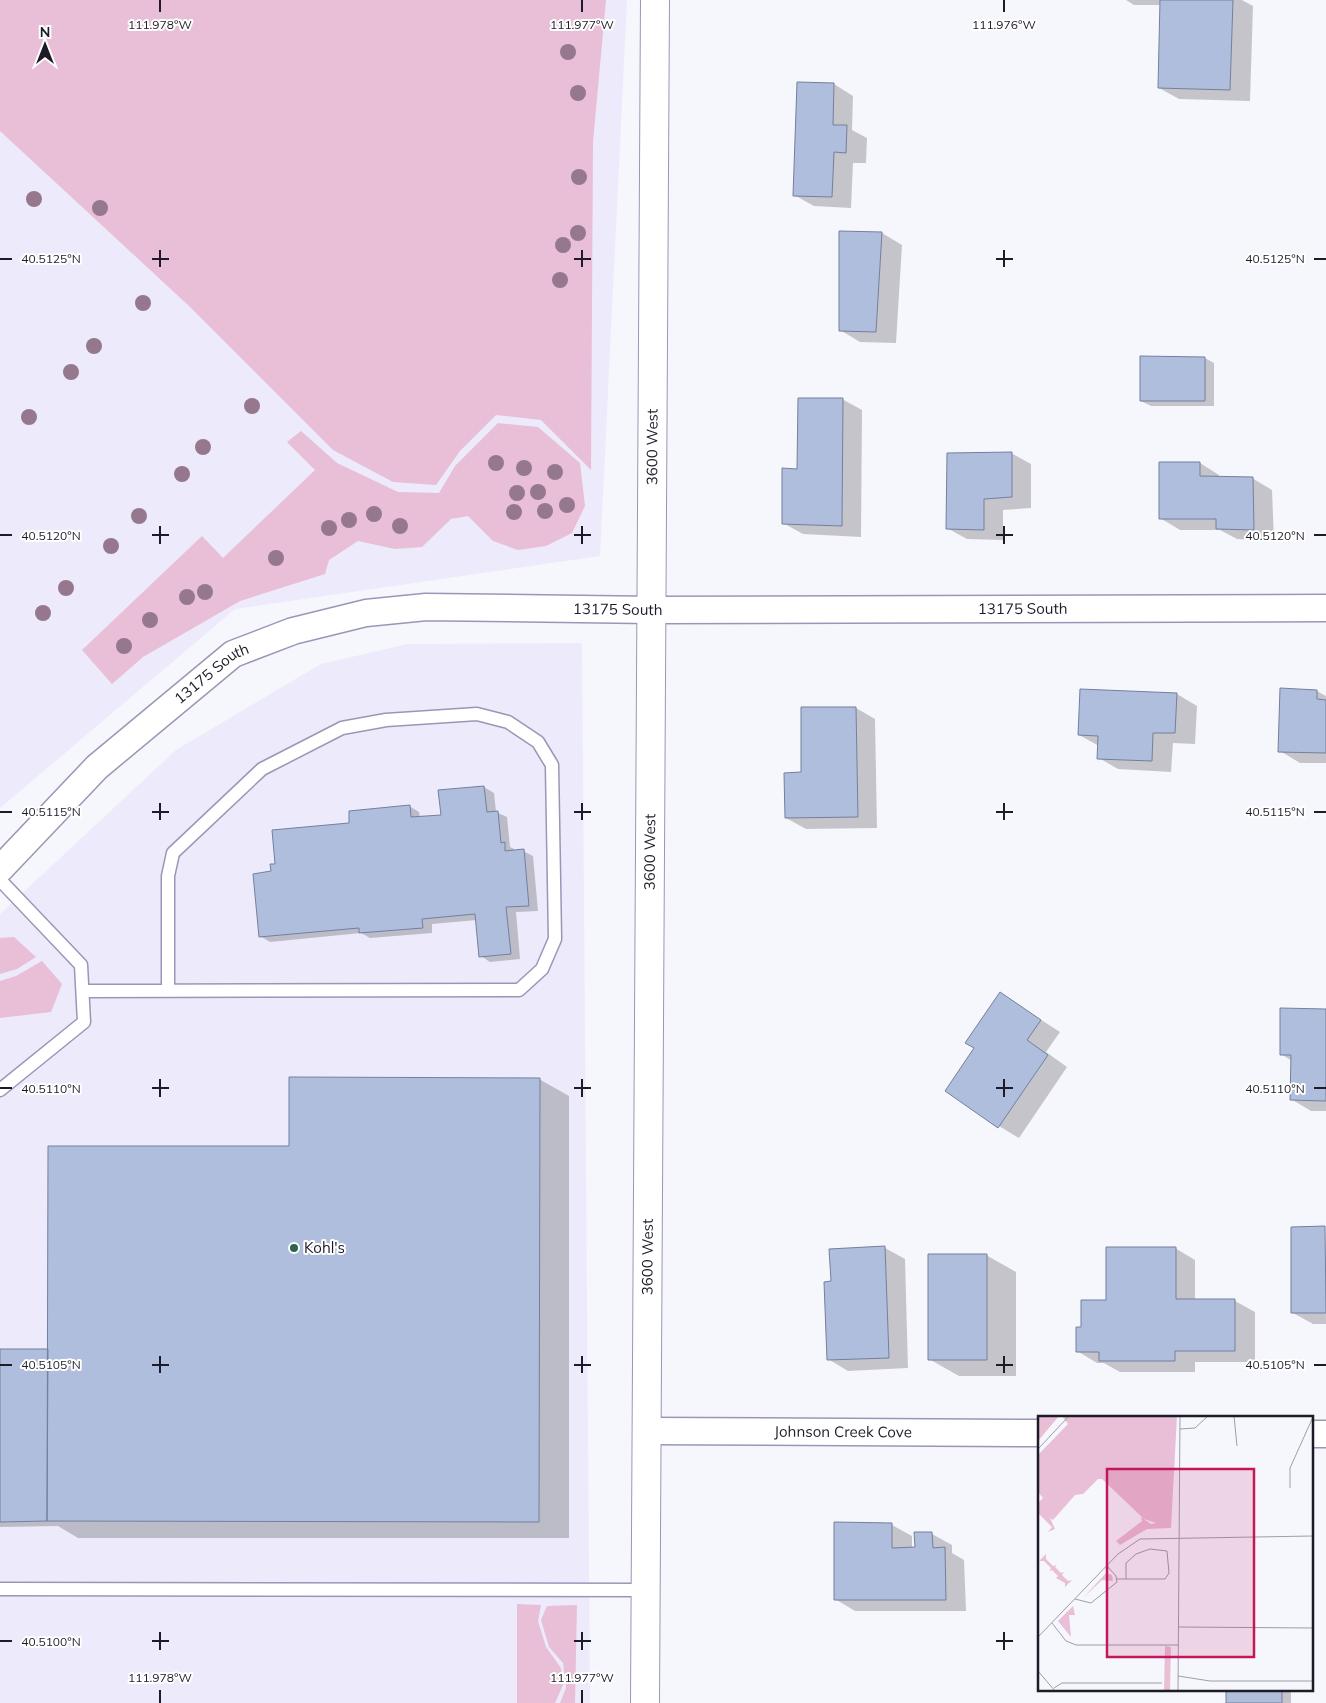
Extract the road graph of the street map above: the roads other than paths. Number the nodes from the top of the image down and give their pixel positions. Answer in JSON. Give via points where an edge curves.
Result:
{"nodes":[{"id":1,"x":655,"y":0,"type":"edge"},
{"id":2,"x":1326,"y":608,"type":"edge"},
{"id":3,"x":652,"y":610,"type":"junction"},
{"id":4,"x":0,"y":869,"type":"edge"},
{"id":5,"x":0,"y":880,"type":"edge"},
{"id":6,"x":83,"y":991,"type":"junction"},
{"id":7,"x":168,"y":991,"type":"junction"},
{"id":8,"x":0,"y":1090,"type":"edge"},
{"id":9,"x":646,"y":1431,"type":"junction"},
{"id":10,"x":1038,"y":1433,"type":"edge"},
{"id":11,"x":0,"y":1589,"type":"edge"},
{"id":12,"x":646,"y":1590,"type":"junction"},
{"id":13,"x":645,"y":1703,"type":"edge"}],
"edges":[{"from":1,"to":3,"type":"main road","name":"3600 West"},
{"from":2,"to":3,"type":"street","name":"13175 South"},
{"from":3,"to":4,"type":"street","name":"13175 South","via":[[426,607],[366,613],[293,631],[233,654],[97,767]]},
{"from":3,"to":9,"type":"main road","name":"3600 West"},
{"from":5,"to":6,"type":"lane","via":[[81,966]]},
{"from":6,"to":7,"type":"lane"},
{"from":6,"to":8,"type":"lane","via":[[84,1022]]},
{"from":7,"to":7,"type":"lane","via":[[519,990],[542,969],[555,939],[552,765],[538,742],[508,722],[477,714],[386,720],[342,728],[262,769],[173,853],[168,876]]},
{"from":9,"to":10,"type":"street","name":"Johnson Creek Cove"},
{"from":9,"to":12,"type":"main road","name":"3600 West"},
{"from":11,"to":12,"type":"lane"},
{"from":12,"to":13,"type":"main road","name":"3600 West"}]}
